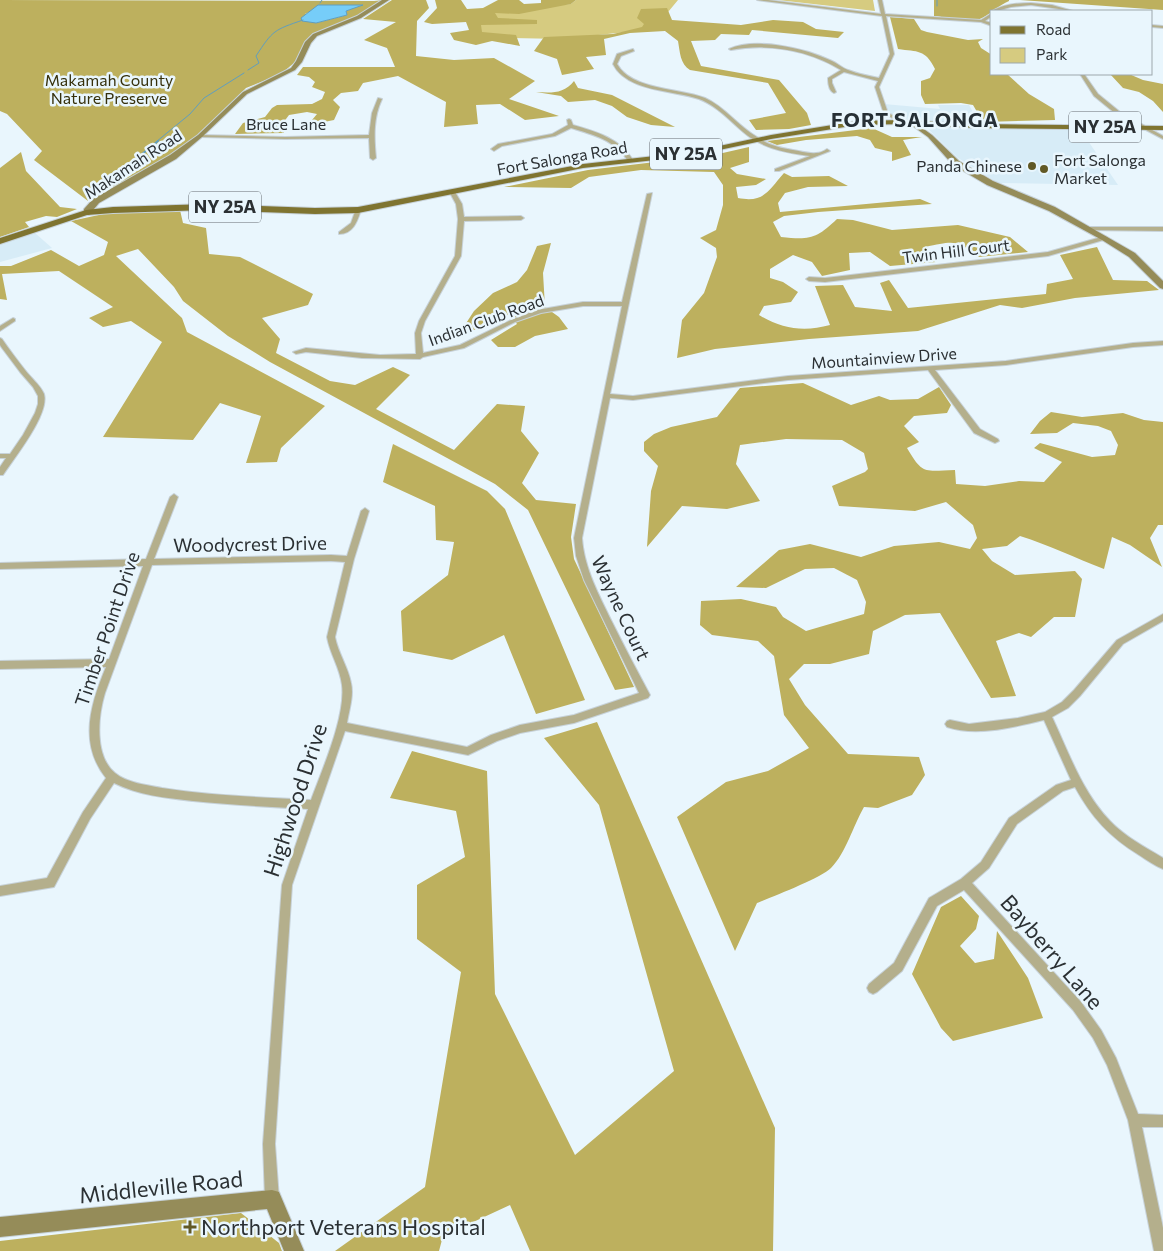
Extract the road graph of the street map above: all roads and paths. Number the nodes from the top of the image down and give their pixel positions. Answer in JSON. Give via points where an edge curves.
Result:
{"nodes":[{"id":1,"x":386,"y":0,"type":"edge"},
{"id":2,"x":758,"y":0,"type":"edge"},
{"id":3,"x":880,"y":0,"type":"edge"},
{"id":4,"x":1012,"y":1,"type":"edge"},
{"id":5,"x":996,"y":10,"type":"edge"},
{"id":6,"x":1068,"y":10,"type":"edge"},
{"id":7,"x":990,"y":14,"type":"edge"},
{"id":8,"x":882,"y":15,"type":"junction"},
{"id":9,"x":948,"y":19,"type":"joint"},
{"id":10,"x":982,"y":21,"type":"junction"},
{"id":11,"x":990,"y":24,"type":"edge"},
{"id":12,"x":731,"y":49,"type":"dead end"},
{"id":13,"x":633,"y":50,"type":"dead end"},
{"id":14,"x":844,"y":70,"type":"junction"},
{"id":15,"x":1083,"y":75,"type":"edge"},
{"id":16,"x":879,"y":80,"type":"junction"},
{"id":17,"x":834,"y":92,"type":"dead end"},
{"id":18,"x":380,"y":99,"type":"dead end"},
{"id":19,"x":886,"y":114,"type":"junction"},
{"id":20,"x":569,"y":120,"type":"dead end"},
{"id":21,"x":873,"y":122,"type":"junction"},
{"id":22,"x":902,"y":122,"type":"junction"},
{"id":23,"x":912,"y":123,"type":"junction"},
{"id":24,"x":572,"y":126,"type":"junction"},
{"id":25,"x":1145,"y":128,"type":"junction"},
{"id":26,"x":1163,"y":128,"type":"edge"},
{"id":27,"x":200,"y":136,"type":"junction"},
{"id":28,"x":371,"y":136,"type":"junction"},
{"id":29,"x":1163,"y":138,"type":"edge"},
{"id":30,"x":757,"y":139,"type":"junction"},
{"id":31,"x":494,"y":149,"type":"dead end"},
{"id":32,"x":826,"y":151,"type":"dead end"},
{"id":33,"x":816,"y":155,"type":"junction"},
{"id":34,"x":373,"y":158,"type":"dead end"},
{"id":35,"x":630,"y":160,"type":"junction"},
{"id":36,"x":777,"y":170,"type":"dead end"},
{"id":37,"x":453,"y":193,"type":"junction"},
{"id":38,"x":650,"y":194,"type":"dead end"},
{"id":39,"x":358,"y":210,"type":"junction"},
{"id":40,"x":86,"y":213,"type":"junction"},
{"id":41,"x":521,"y":218,"type":"dead end"},
{"id":42,"x":461,"y":219,"type":"junction"},
{"id":43,"x":1086,"y":229,"type":"junction"},
{"id":44,"x":1163,"y":229,"type":"edge"},
{"id":45,"x":341,"y":233,"type":"dead end"},
{"id":46,"x":1105,"y":238,"type":"junction"},
{"id":47,"x":0,"y":241,"type":"edge"},
{"id":48,"x":809,"y":279,"type":"dead end"},
{"id":49,"x":1163,"y":286,"type":"edge"},
{"id":50,"x":625,"y":304,"type":"junction"},
{"id":51,"x":13,"y":320,"type":"dead end"},
{"id":52,"x":0,"y":329,"type":"edge"},
{"id":53,"x":0,"y":340,"type":"edge"},
{"id":54,"x":1163,"y":343,"type":"edge"},
{"id":55,"x":296,"y":352,"type":"dead end"},
{"id":56,"x":420,"y":357,"type":"junction"},
{"id":57,"x":930,"y":368,"type":"junction"},
{"id":58,"x":606,"y":396,"type":"junction"},
{"id":59,"x":995,"y":441,"type":"dead end"},
{"id":60,"x":0,"y":456,"type":"edge"},
{"id":61,"x":11,"y":456,"type":"junction"},
{"id":62,"x":0,"y":473,"type":"edge"},
{"id":63,"x":174,"y":497,"type":"dead end"},
{"id":64,"x":365,"y":511,"type":"dead end"},
{"id":65,"x":350,"y":559,"type":"junction"},
{"id":66,"x":149,"y":562,"type":"junction"},
{"id":67,"x":1,"y":565,"type":"edge"},
{"id":68,"x":1163,"y":617,"type":"edge"},
{"id":69,"x":112,"y":663,"type":"junction"},
{"id":70,"x":0,"y":666,"type":"edge"},
{"id":71,"x":1047,"y":715,"type":"junction"},
{"id":72,"x":950,"y":724,"type":"dead end"},
{"id":73,"x":342,"y":726,"type":"junction"},
{"id":74,"x":113,"y":777,"type":"junction"},
{"id":75,"x":1078,"y":782,"type":"junction"},
{"id":76,"x":313,"y":805,"type":"junction"},
{"id":77,"x":1163,"y":864,"type":"edge"},
{"id":78,"x":965,"y":883,"type":"junction"},
{"id":79,"x":0,"y":891,"type":"edge"},
{"id":80,"x":873,"y":988,"type":"dead end"},
{"id":81,"x":1134,"y":1120,"type":"junction"},
{"id":82,"x":1163,"y":1121,"type":"edge"},
{"id":83,"x":272,"y":1199,"type":"junction"},
{"id":84,"x":0,"y":1227,"type":"edge"},
{"id":85,"x":294,"y":1251,"type":"edge"},
{"id":86,"x":1161,"y":1251,"type":"edge"}],
"edges":[{"from":1,"to":27,"type":"street","name":"Makamah Road","via":[[315,35],[292,69],[245,93]]},
{"from":2,"to":8,"type":"street"},
{"from":3,"to":8,"type":"street"},
{"from":4,"to":5,"type":"street"},
{"from":4,"to":6,"type":"street","via":[[1047,4]]},
{"from":7,"to":10,"type":"street"},
{"from":8,"to":9,"type":"street"},
{"from":8,"to":16,"type":"street","via":[[892,54]]},
{"from":9,"to":10,"type":"street"},
{"from":10,"to":11,"type":"street"},
{"from":12,"to":14,"type":"street","via":[[788,49],[829,61]]},
{"from":13,"to":30,"type":"street","via":[[623,52],[617,59],[616,67],[623,75],[711,103]]},
{"from":14,"to":16,"type":"street"},
{"from":14,"to":17,"type":"street","via":[[830,78]]},
{"from":15,"to":25,"type":"street","via":[[1096,94],[1118,113]]},
{"from":16,"to":19,"type":"street","via":[[878,92]]},
{"from":18,"to":28,"type":"street"},
{"from":19,"to":21,"type":"street"},
{"from":19,"to":22,"type":"street"},
{"from":20,"to":24,"type":"street"},
{"from":21,"to":22,"type":"main road","name":"Fort Salonga Road","number":"NY 25A"},
{"from":21,"to":30,"type":"main road","name":"Fort Salonga Road","number":"NY 25A"},
{"from":22,"to":23,"type":"main road","name":"Fort Salonga Road","number":"NY 25A"},
{"from":23,"to":25,"type":"main road","name":"Fort Salonga Road","number":"NY 25A"},
{"from":23,"to":43,"type":"street","via":[[956,163]]},
{"from":24,"to":31,"type":"street","via":[[553,135],[500,145]]},
{"from":24,"to":35,"type":"street","via":[[616,143]]},
{"from":25,"to":26,"type":"main road","name":"Fort Salonga Road","number":"NY 25A"},
{"from":25,"to":29,"type":"street"},
{"from":27,"to":28,"type":"street","name":"Bruce Lane"},
{"from":27,"to":40,"type":"street","name":"Makamah Road","via":[[173,157],[96,201]]},
{"from":28,"to":34,"type":"street"},
{"from":30,"to":33,"type":"street","via":[[774,147]]},
{"from":30,"to":35,"type":"main road","name":"Fort Salonga Road","number":"NY 25A","via":[[691,154]]},
{"from":32,"to":33,"type":"street"},
{"from":33,"to":36,"type":"street"},
{"from":35,"to":37,"type":"main road","name":"Fort Salonga Road","number":"NY 25A","via":[[583,166]]},
{"from":37,"to":39,"type":"main road","name":"Fort Salonga Road","number":"NY 25A"},
{"from":37,"to":42,"type":"street"},
{"from":38,"to":50,"type":"street","name":"Wayne Court"},
{"from":39,"to":40,"type":"main road","name":"Fort Salonga Road","number":"NY 25A","via":[[208,207]]},
{"from":39,"to":45,"type":"street","via":[[354,224]]},
{"from":40,"to":47,"type":"main road","name":"Fort Salonga Road","number":"NY 25A"},
{"from":41,"to":42,"type":"street"},
{"from":42,"to":56,"type":"street","via":[[455,262],[418,333]]},
{"from":43,"to":44,"type":"street"},
{"from":43,"to":46,"type":"street"},
{"from":46,"to":48,"type":"street","name":"Twin Hill Court","via":[[1048,254],[825,280]]},
{"from":46,"to":49,"type":"street","via":[[1132,255]]},
{"from":50,"to":56,"type":"street","name":"Indian Club Road","via":[[582,304],[535,314],[513,321],[480,340]]},
{"from":50,"to":58,"type":"street","name":"Wayne Court"},
{"from":51,"to":52,"type":"street"},
{"from":53,"to":61,"type":"street","via":[[41,396],[42,406]]},
{"from":54,"to":57,"type":"street","name":"Mountainview Drive","via":[[1006,363]]},
{"from":55,"to":56,"type":"street","name":"Indian Club Road"},
{"from":57,"to":58,"type":"street","name":"Mountainview Drive","via":[[788,378],[633,398]]},
{"from":57,"to":59,"type":"street","via":[[977,431]]},
{"from":58,"to":73,"type":"street","name":"Wayne Court","via":[[582,512],[578,553],[620,649],[645,695],[574,719],[520,729],[468,750]]},
{"from":60,"to":61,"type":"street"},
{"from":61,"to":62,"type":"street"},
{"from":63,"to":66,"type":"street","name":"Timber Point Drive"},
{"from":64,"to":65,"type":"street","name":"Highwood Drive"},
{"from":65,"to":66,"type":"street","name":"Woodycrest Drive"},
{"from":65,"to":73,"type":"street","name":"Highwood Drive","via":[[331,637],[347,685]]},
{"from":66,"to":67,"type":"street","name":"Woodycrest Drive"},
{"from":66,"to":69,"type":"street","name":"Timber Point Drive"},
{"from":68,"to":71,"type":"street","via":[[1120,642],[1077,693]]},
{"from":69,"to":70,"type":"street"},
{"from":69,"to":74,"type":"street","name":"Timber Point Drive","via":[[95,712],[94,728],[95,744]]},
{"from":71,"to":72,"type":"street","via":[[969,728]]},
{"from":71,"to":75,"type":"street"},
{"from":73,"to":76,"type":"street","name":"Highwood Drive"},
{"from":74,"to":76,"type":"street","via":[[163,794]]},
{"from":74,"to":79,"type":"street","via":[[91,806],[50,883]]},
{"from":75,"to":77,"type":"street","via":[[1107,824],[1122,838]]},
{"from":75,"to":78,"type":"street","via":[[1060,788],[1013,821],[985,865]]},
{"from":76,"to":83,"type":"street","name":"Highwood Drive","via":[[287,885],[269,1144]]},
{"from":78,"to":80,"type":"street","via":[[933,902],[898,967]]},
{"from":78,"to":81,"type":"street","name":"Bayberry Lane","via":[[1077,1006],[1097,1034],[1112,1062]]},
{"from":81,"to":82,"type":"street"},
{"from":81,"to":86,"type":"street","name":"Bayberry Lane"},
{"from":83,"to":84,"type":"street","name":"Middleville Road"},
{"from":83,"to":85,"type":"street"}]}
